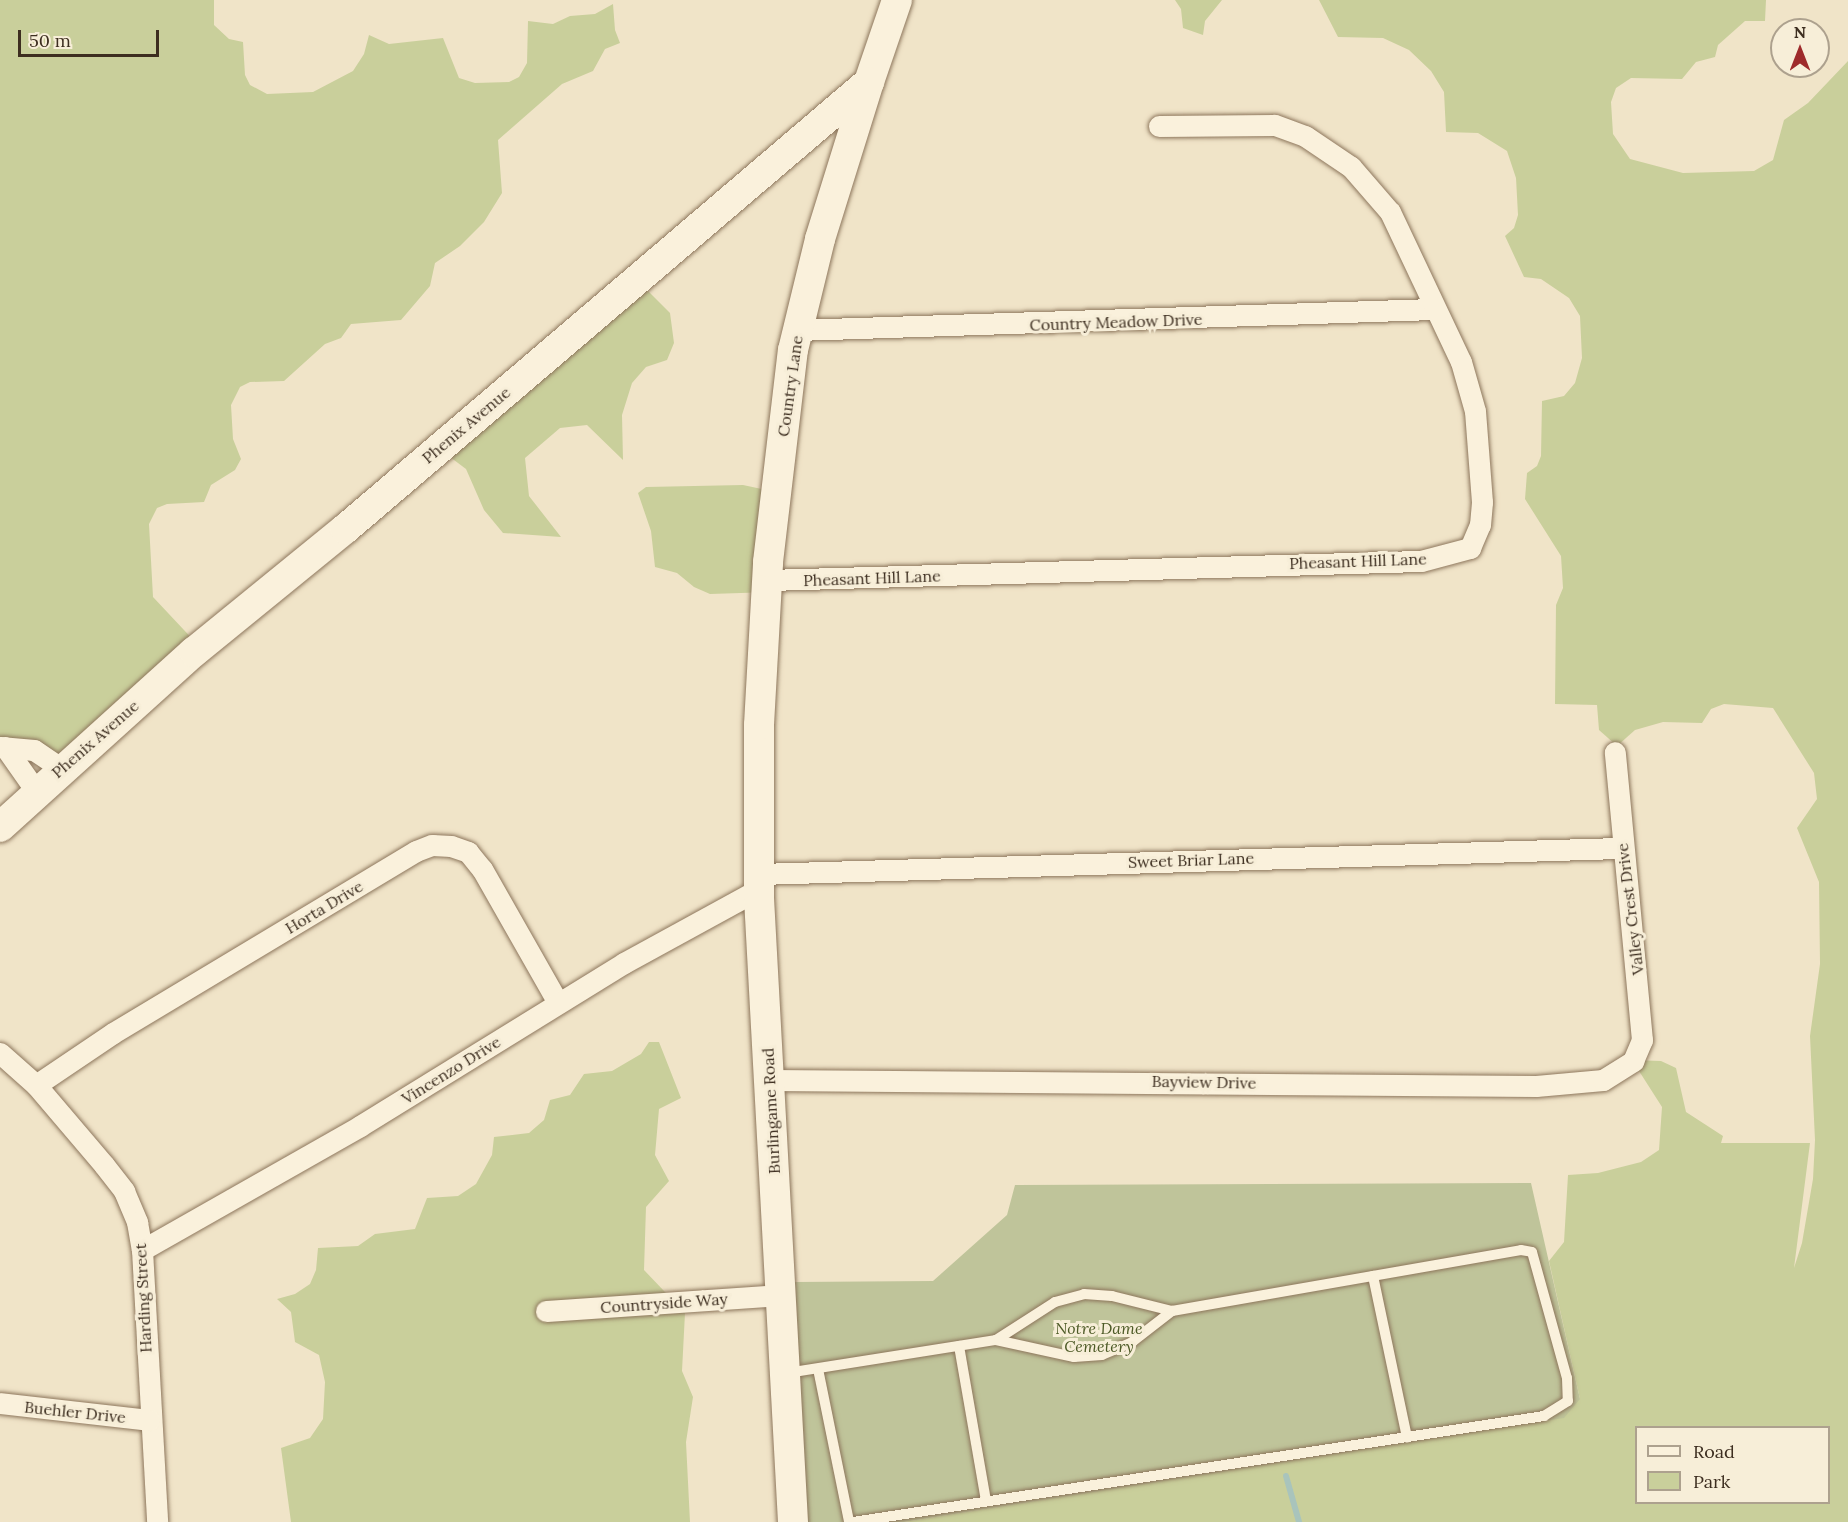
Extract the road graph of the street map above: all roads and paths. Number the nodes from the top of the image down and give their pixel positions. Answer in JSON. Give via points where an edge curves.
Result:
{"nodes":[{"id":1,"x":897,"y":0,"type":"edge"},
{"id":2,"x":869,"y":82,"type":"junction"},
{"id":3,"x":1159,"y":126,"type":"dead end"},
{"id":4,"x":1435,"y":309,"type":"junction"},
{"id":5,"x":797,"y":330,"type":"junction"},
{"id":6,"x":768,"y":580,"type":"junction"},
{"id":7,"x":761,"y":700,"type":"joint"},
{"id":8,"x":2,"y":747,"type":"edge"},
{"id":9,"x":1615,"y":753,"type":"dead end"},
{"id":10,"x":61,"y":768,"type":"junction"},
{"id":11,"x":36,"y":791,"type":"junction"},
{"id":12,"x":0,"y":827,"type":"edge"},
{"id":13,"x":1622,"y":848,"type":"junction"},
{"id":14,"x":759,"y":881,"type":"junction"},
{"id":15,"x":558,"y":1003,"type":"junction"},
{"id":16,"x":0,"y":1053,"type":"edge"},
{"id":17,"x":1632,"y":1062,"type":"joint"},
{"id":18,"x":770,"y":1080,"type":"junction"},
{"id":19,"x":36,"y":1085,"type":"junction"},
{"id":20,"x":142,"y":1250,"type":"junction"},
{"id":21,"x":1373,"y":1276,"type":"junction"},
{"id":22,"x":781,"y":1295,"type":"junction"},
{"id":23,"x":546,"y":1311,"type":"dead end"},
{"id":24,"x":1172,"y":1311,"type":"junction"},
{"id":25,"x":996,"y":1340,"type":"junction"},
{"id":26,"x":959,"y":1346,"type":"junction"},
{"id":27,"x":818,"y":1369,"type":"junction"},
{"id":28,"x":785,"y":1374,"type":"junction"},
{"id":29,"x":0,"y":1403,"type":"edge"},
{"id":30,"x":149,"y":1420,"type":"junction"},
{"id":31,"x":1407,"y":1437,"type":"junction"},
{"id":32,"x":986,"y":1502,"type":"junction"},
{"id":33,"x":157,"y":1522,"type":"edge"},
{"id":34,"x":794,"y":1522,"type":"edge"},
{"id":35,"x":851,"y":1522,"type":"edge"}],
"edges":[{"from":1,"to":2,"type":"street"},
{"from":2,"to":5,"type":"street","name":"Country Lane"},
{"from":2,"to":10,"type":"street","name":"Phenix Avenue"},
{"from":3,"to":4,"type":"street","name":"Pheasant Hill Lane","via":[[1274,125],[1305,136],[1328,150],[1351,167],[1390,212],[1408,243]]},
{"from":4,"to":5,"type":"street","name":"Country Meadow Drive"},
{"from":4,"to":6,"type":"street","name":"Pheasant Hill Lane","via":[[1470,389],[1482,478],[1480,525],[1470,548],[1455,555],[1421,561]]},
{"from":5,"to":6,"type":"street","name":"Country Lane"},
{"from":6,"to":7,"type":"street","name":"Country Lane"},
{"from":7,"to":14,"type":"street","name":"Burlingame Road"},
{"from":8,"to":10,"type":"street","via":[[34,750]]},
{"from":8,"to":11,"type":"street"},
{"from":9,"to":13,"type":"street","name":"Valley Crest Drive"},
{"from":10,"to":11,"type":"street","name":"Phenix Avenue"},
{"from":11,"to":12,"type":"street","name":"Phenix Avenue"},
{"from":13,"to":14,"type":"street","name":"Sweet Briar Lane"},
{"from":13,"to":17,"type":"street","name":"Valley Crest Drive","via":[[1642,1015],[1642,1040]]},
{"from":14,"to":15,"type":"street","name":"Vincenzo Drive"},
{"from":14,"to":18,"type":"street","name":"Burlingame Road"},
{"from":15,"to":19,"type":"street","name":"Horta Drive","via":[[482,869],[468,852],[432,845],[113,1033]]},
{"from":15,"to":20,"type":"street","name":"Vincenzo Drive","via":[[360,1126]]},
{"from":16,"to":19,"type":"street","name":"Harding Street"},
{"from":17,"to":18,"type":"street","name":"Bayview Drive","via":[[1603,1080],[1545,1086]]},
{"from":18,"to":22,"type":"street","name":"Burlingame Road"},
{"from":19,"to":20,"type":"street","name":"Harding Street","via":[[124,1191],[137,1222]]},
{"from":20,"to":30,"type":"street","name":"Harding Street"},
{"from":21,"to":24,"type":"lane"},
{"from":21,"to":31,"type":"lane"},
{"from":21,"to":31,"type":"lane","via":[[1521,1250],[1532,1252],[1567,1378],[1568,1401],[1544,1416]]},
{"from":22,"to":23,"type":"street","name":"Countryside Way"},
{"from":22,"to":28,"type":"street","name":"Burlingame Road"},
{"from":24,"to":25,"type":"lane","via":[[1112,1296],[1084,1294],[1055,1302]]},
{"from":24,"to":25,"type":"lane","via":[[1132,1342],[1102,1355],[1074,1357]]},
{"from":25,"to":26,"type":"lane"},
{"from":26,"to":27,"type":"lane"},
{"from":26,"to":32,"type":"lane"},
{"from":27,"to":28,"type":"lane"},
{"from":27,"to":35,"type":"lane"},
{"from":28,"to":34,"type":"street","name":"Burlingame Road"},
{"from":29,"to":30,"type":"street","name":"Buehler Drive"},
{"from":30,"to":33,"type":"street","name":"Harding Street"},
{"from":31,"to":32,"type":"lane"},
{"from":32,"to":35,"type":"lane"}]}
